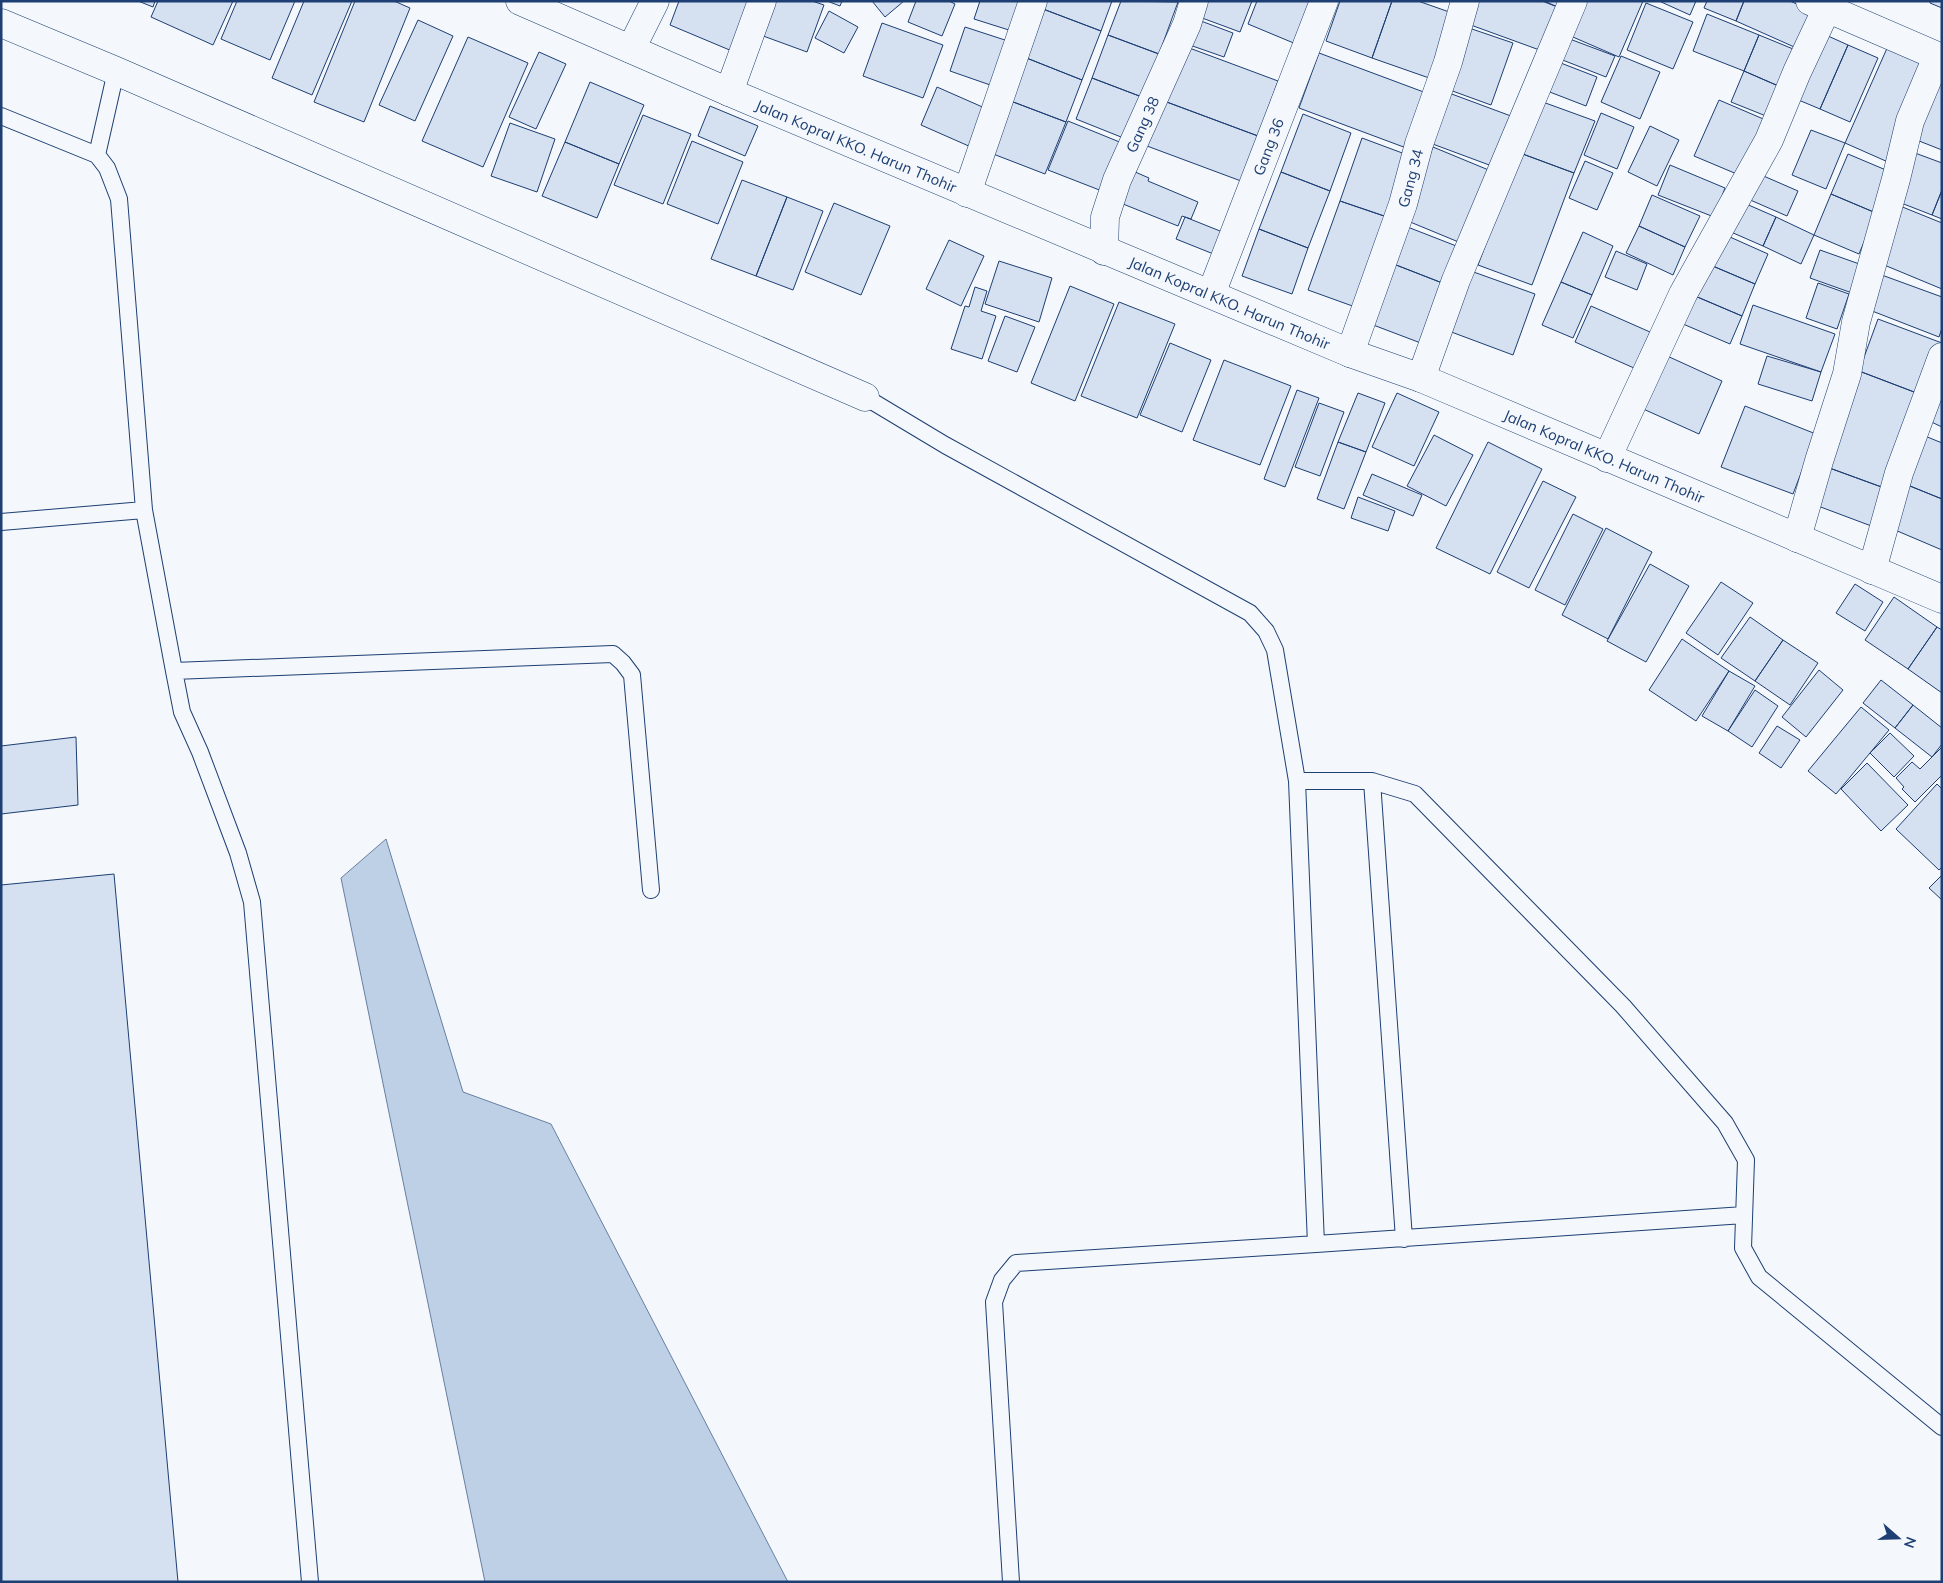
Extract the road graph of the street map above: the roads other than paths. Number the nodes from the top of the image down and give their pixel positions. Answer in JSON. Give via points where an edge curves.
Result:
{"nodes":[{"id":1,"x":520,"y":1,"type":"edge"},
{"id":2,"x":656,"y":1,"type":"edge"},
{"id":3,"x":762,"y":1,"type":"edge"},
{"id":4,"x":1033,"y":1,"type":"edge"},
{"id":5,"x":1194,"y":1,"type":"edge"},
{"id":6,"x":1324,"y":1,"type":"edge"},
{"id":7,"x":1465,"y":1,"type":"edge"},
{"id":8,"x":1573,"y":1,"type":"edge"},
{"id":9,"x":1822,"y":4,"type":"edge"},
{"id":10,"x":1,"y":23,"type":"edge"},
{"id":11,"x":632,"y":50,"type":"junction"},
{"id":12,"x":1940,"y":57,"type":"edge"},
{"id":13,"x":116,"y":71,"type":"junction"},
{"id":14,"x":729,"y":92,"type":"junction"},
{"id":15,"x":1,"y":116,"type":"edge"},
{"id":16,"x":97,"y":155,"type":"junction"},
{"id":17,"x":967,"y":193,"type":"junction"},
{"id":18,"x":1104,"y":250,"type":"junction"},
{"id":19,"x":1211,"y":294,"type":"junction"},
{"id":20,"x":1350,"y":353,"type":"junction"},
{"id":21,"x":1942,"y":357,"type":"edge"},
{"id":22,"x":1421,"y":378,"type":"junction"},
{"id":23,"x":866,"y":397,"type":"joint"},
{"id":24,"x":1607,"y":458,"type":"junction"},
{"id":25,"x":144,"y":510,"type":"junction"},
{"id":26,"x":1,"y":522,"type":"edge"},
{"id":27,"x":1797,"y":538,"type":"junction"},
{"id":28,"x":1872,"y":570,"type":"junction"},
{"id":29,"x":1942,"y":599,"type":"edge"},
{"id":30,"x":174,"y":671,"type":"junction"},
{"id":31,"x":1297,"y":781,"type":"junction"},
{"id":32,"x":1372,"y":781,"type":"junction"},
{"id":33,"x":651,"y":890,"type":"dead end"},
{"id":34,"x":1744,"y":1215,"type":"junction"},
{"id":35,"x":1404,"y":1239,"type":"junction"},
{"id":36,"x":1316,"y":1244,"type":"junction"},
{"id":37,"x":1942,"y":1427,"type":"edge"},
{"id":38,"x":310,"y":1582,"type":"edge"},
{"id":39,"x":1011,"y":1582,"type":"edge"}],
"edges":[{"from":1,"to":11,"type":"street","name":"Jalan Kopral KKO. Harun Thohir"},
{"from":2,"to":11,"type":"street"},
{"from":3,"to":14,"type":"street"},
{"from":4,"to":17,"type":"street"},
{"from":5,"to":18,"type":"street","name":"Gang 38","via":[[1187,24],[1118,180],[1105,217]]},
{"from":6,"to":19,"type":"street","name":"Gang 36"},
{"from":7,"to":20,"type":"street","name":"Gang 34","via":[[1448,62],[1418,144],[1403,204]]},
{"from":8,"to":22,"type":"street","via":[[1456,280]]},
{"from":9,"to":12,"type":"street","via":[[1876,31]]},
{"from":9,"to":24,"type":"street","via":[[1769,140],[1683,294]]},
{"from":10,"to":13,"type":"street"},
{"from":11,"to":14,"type":"street","name":"Jalan Kopral KKO. Harun Thohir"},
{"from":12,"to":27,"type":"street","via":[[1910,121],[1856,322],[1847,374]]},
{"from":13,"to":16,"type":"lane"},
{"from":13,"to":23,"type":"street"},
{"from":14,"to":17,"type":"street","name":"Jalan Kopral KKO. Harun Thohir"},
{"from":15,"to":16,"type":"lane"},
{"from":16,"to":25,"type":"lane","via":[[107,168],[119,199]]},
{"from":17,"to":18,"type":"street","name":"Jalan Kopral KKO. Harun Thohir"},
{"from":18,"to":19,"type":"street","name":"Jalan Kopral KKO. Harun Thohir"},
{"from":19,"to":20,"type":"street","name":"Jalan Kopral KKO. Harun Thohir"},
{"from":20,"to":22,"type":"street","name":"Jalan Kopral KKO. Harun Thohir"},
{"from":21,"to":28,"type":"street","via":[[1899,473]]},
{"from":22,"to":24,"type":"street","name":"Jalan Kopral KKO. Harun Thohir"},
{"from":23,"to":31,"type":"lane","via":[[945,445],[1250,613],[1266,632],[1275,650]]},
{"from":24,"to":27,"type":"street","name":"Jalan Kopral KKO. Harun Thohir"},
{"from":25,"to":26,"type":"lane"},
{"from":25,"to":30,"type":"lane"},
{"from":27,"to":28,"type":"street","name":"Jalan Kopral KKO. Harun Thohir"},
{"from":28,"to":29,"type":"street","name":"Jalan Kopral KKO. Harun Thohir"},
{"from":30,"to":33,"type":"lane","via":[[613,654],[632,675]]},
{"from":30,"to":38,"type":"lane","via":[[182,712],[238,854],[252,902]]},
{"from":31,"to":32,"type":"lane"},
{"from":31,"to":36,"type":"lane"},
{"from":32,"to":34,"type":"lane","via":[[1415,794],[1623,1006],[1725,1123],[1746,1160]]},
{"from":32,"to":35,"type":"lane"},
{"from":34,"to":35,"type":"lane"},
{"from":34,"to":37,"type":"lane","via":[[1743,1248],[1759,1277]]},
{"from":35,"to":36,"type":"lane"},
{"from":36,"to":39,"type":"lane","via":[[1016,1263],[1002,1280],[994,1302]]}]}
